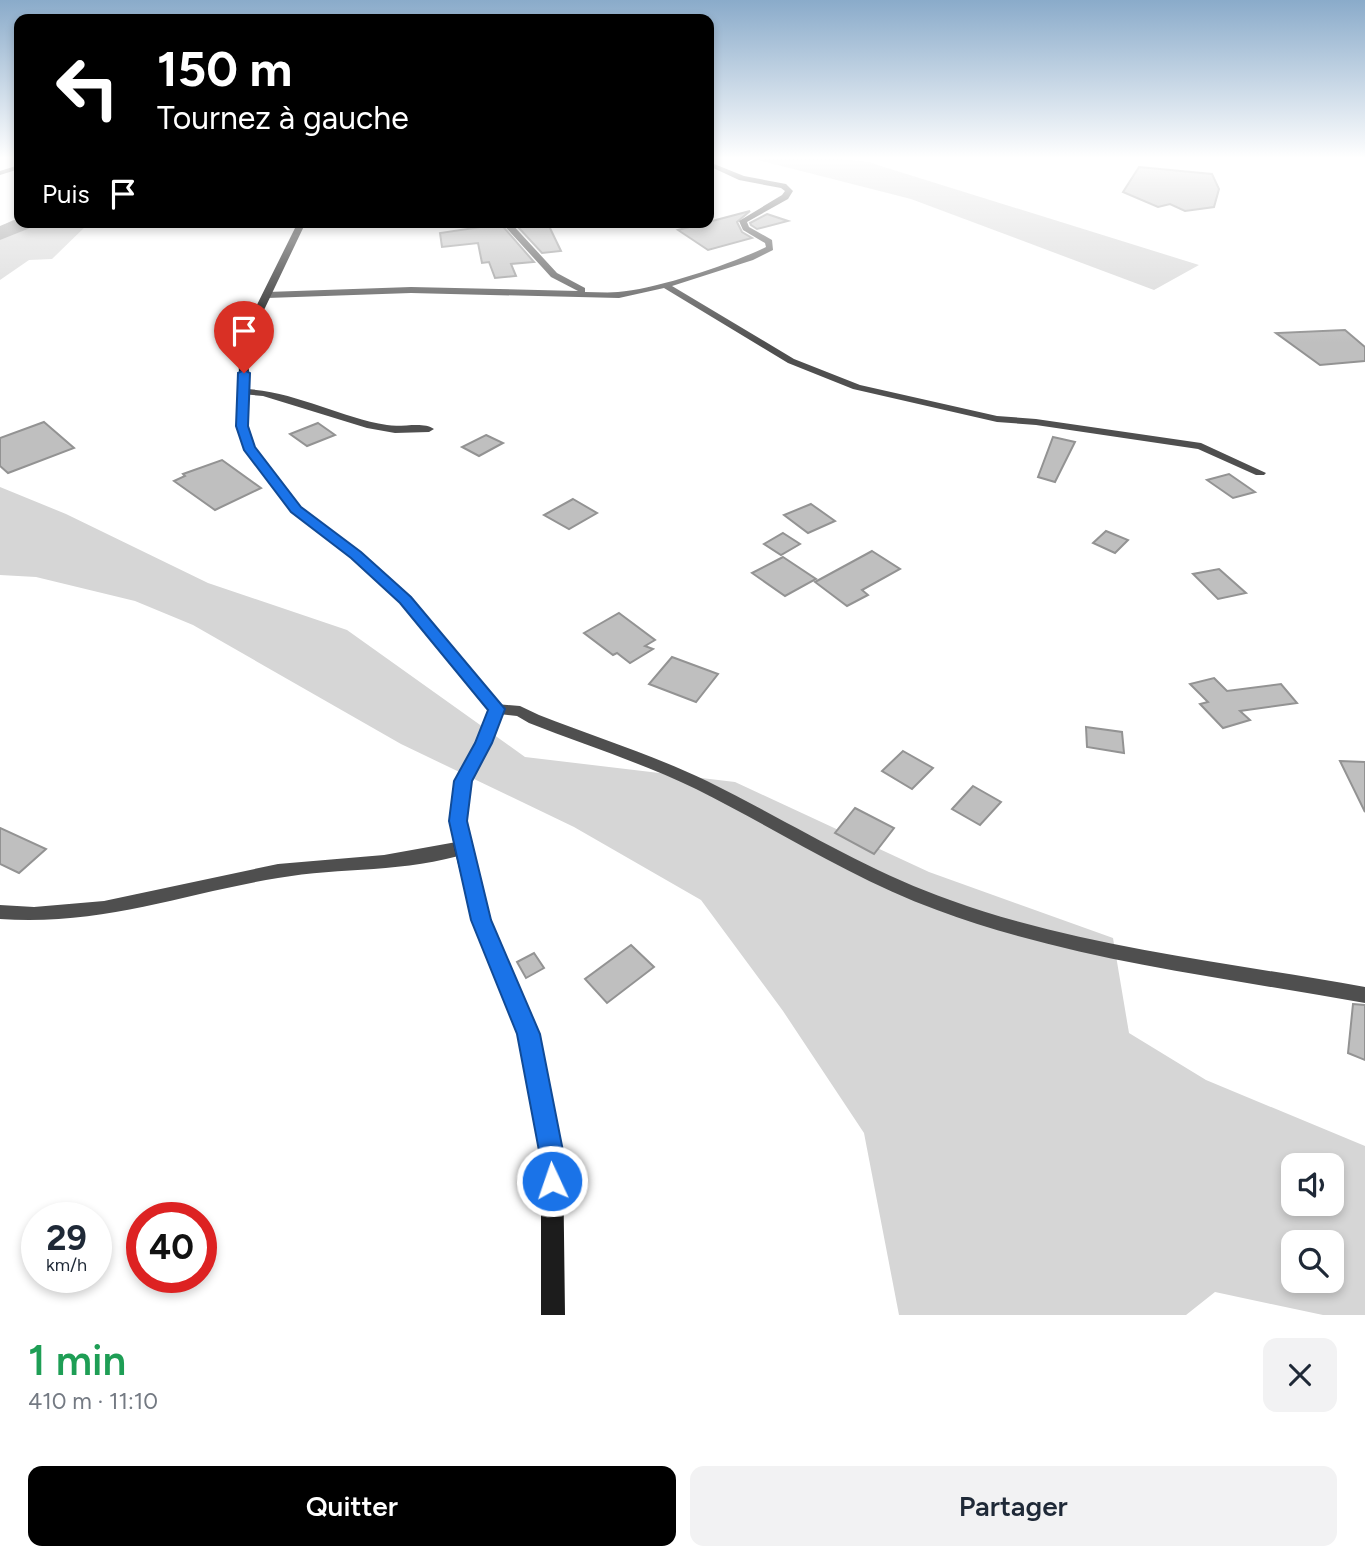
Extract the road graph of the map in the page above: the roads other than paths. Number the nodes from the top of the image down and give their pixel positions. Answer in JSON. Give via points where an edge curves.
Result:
{"nodes":[{"id":1,"x":744,"y":220,"type":"edge"},
{"id":2,"x":299,"y":228,"type":"edge"},
{"id":3,"x":511,"y":228,"type":"edge"},
{"id":4,"x":664,"y":285,"type":"junction"},
{"id":5,"x":591,"y":293,"type":"junction"},
{"id":6,"x":267,"y":295,"type":"junction"},
{"id":7,"x":245,"y":393,"type":"junction"},
{"id":8,"x":429,"y":429,"type":"dead end"},
{"id":9,"x":1260,"y":473,"type":"dead end"},
{"id":10,"x":496,"y":709,"type":"junction"},
{"id":11,"x":462,"y":848,"type":"junction"},
{"id":12,"x":0,"y":912,"type":"edge"},
{"id":13,"x":1365,"y":995,"type":"edge"},
{"id":14,"x":553,"y":1315,"type":"edge"}],
"edges":[{"from":1,"to":4,"type":"street","via":[[746,228],[769,242],[770,248]]},
{"from":2,"to":6,"type":"street"},
{"from":3,"to":5,"type":"street","via":[[554,275]]},
{"from":4,"to":5,"type":"street","via":[[619,295]]},
{"from":4,"to":9,"type":"street","via":[[792,361],[857,387],[997,419],[1201,446]]},
{"from":5,"to":6,"type":"street","via":[[411,290]]},
{"from":6,"to":7,"type":"street","via":[[243,354]]},
{"from":7,"to":8,"type":"street","via":[[264,393],[381,428]]},
{"from":7,"to":10,"type":"street","via":[[242,426],[248,447],[296,509],[405,600]]},
{"from":10,"to":11,"type":"street","via":[[463,781],[458,821]]},
{"from":10,"to":13,"type":"street","via":[[520,711],[672,771],[850,864],[978,917],[1129,955]]},
{"from":11,"to":12,"type":"street","via":[[374,863],[276,871],[63,913]]},
{"from":11,"to":14,"type":"street","via":[[481,920],[528,1034],[541,1090],[552,1156]]}]}
